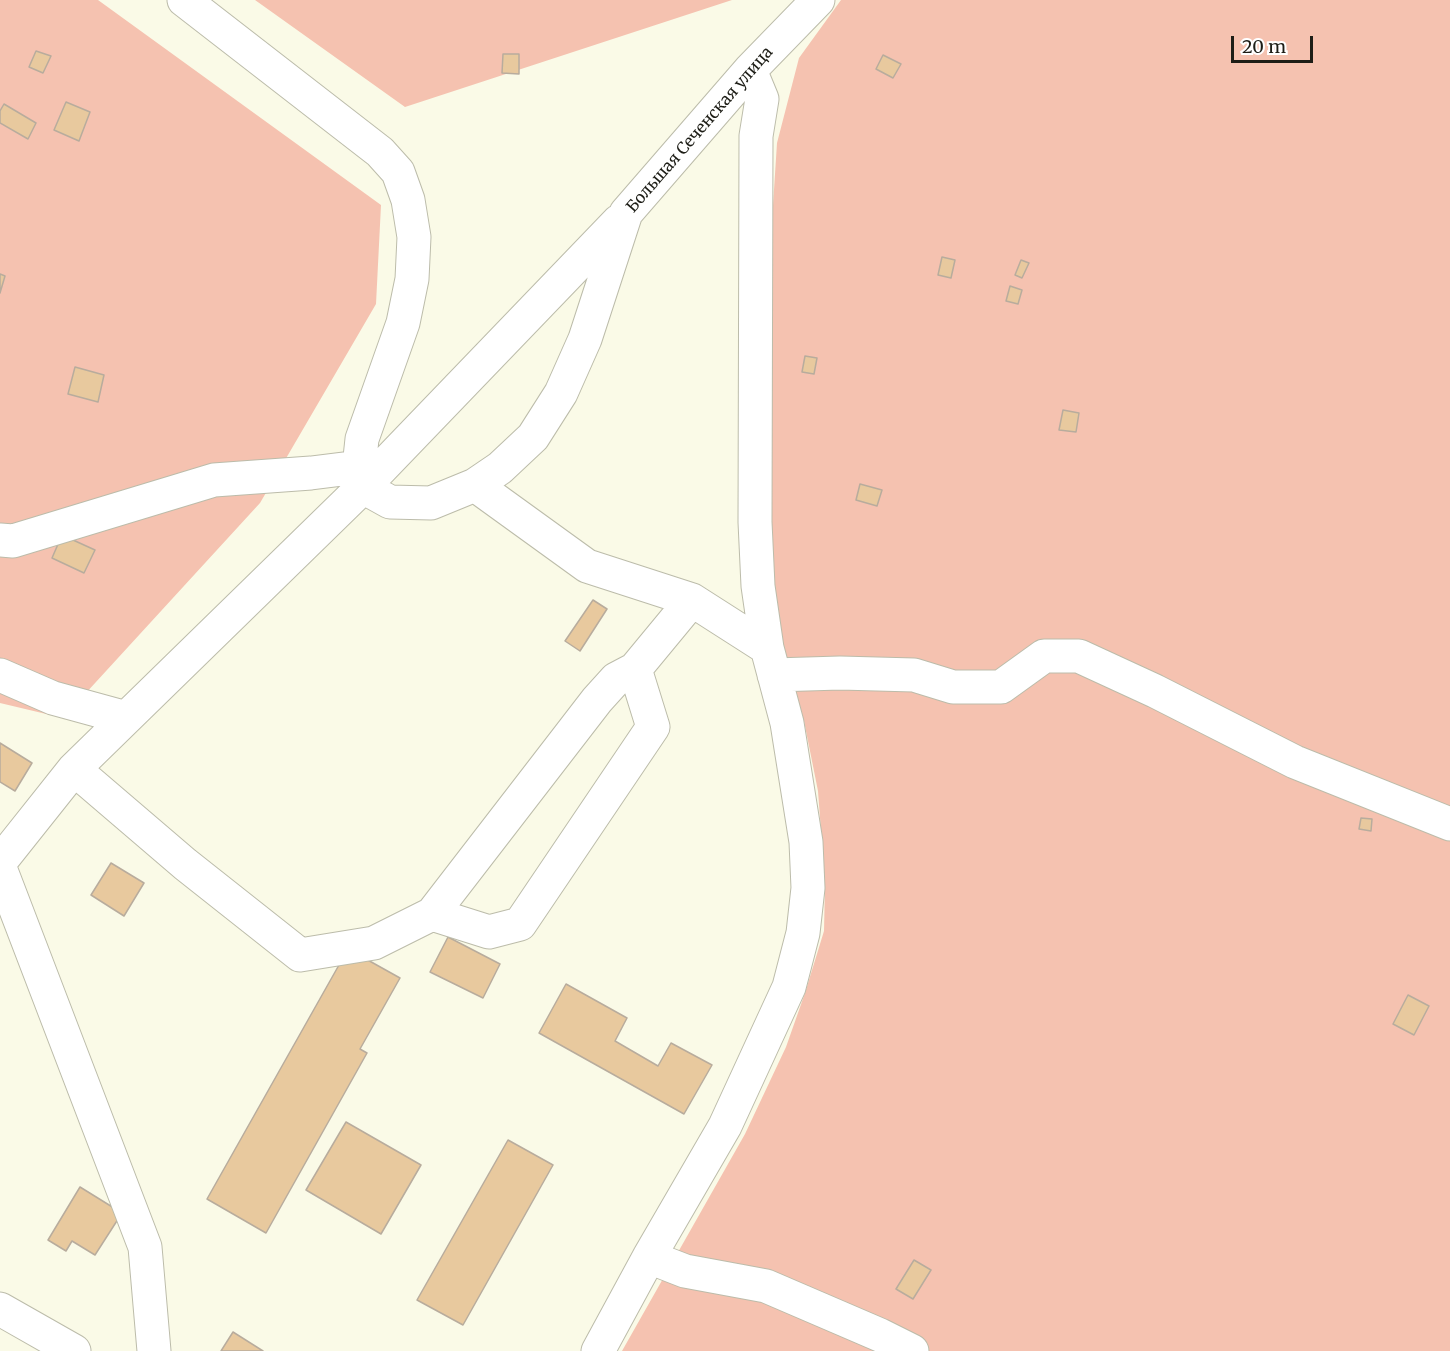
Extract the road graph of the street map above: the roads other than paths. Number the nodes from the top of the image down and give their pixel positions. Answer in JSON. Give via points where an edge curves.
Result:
{"nodes":[{"id":1,"x":184,"y":0,"type":"edge"},
{"id":2,"x":818,"y":0,"type":"edge"},
{"id":3,"x":750,"y":70,"type":"junction"},
{"id":4,"x":626,"y":213,"type":"junction"},
{"id":5,"x":363,"y":476,"type":"junction"},
{"id":6,"x":475,"y":485,"type":"junction"},
{"id":7,"x":0,"y":540,"type":"edge"},
{"id":8,"x":692,"y":600,"type":"junction"},
{"id":9,"x":771,"y":662,"type":"junction"},
{"id":10,"x":635,"y":669,"type":"junction"},
{"id":11,"x":0,"y":675,"type":"edge"},
{"id":12,"x":126,"y":718,"type":"junction"},
{"id":13,"x":74,"y":769,"type":"junction"},
{"id":14,"x":1450,"y":824,"type":"edge"},
{"id":15,"x":0,"y":862,"type":"edge"},
{"id":16,"x":0,"y":868,"type":"edge"},
{"id":17,"x":432,"y":914,"type":"junction"},
{"id":18,"x":649,"y":1257,"type":"junction"},
{"id":19,"x":0,"y":1309,"type":"edge"},
{"id":20,"x":74,"y":1351,"type":"edge"},
{"id":21,"x":154,"y":1351,"type":"edge"},
{"id":22,"x":598,"y":1351,"type":"edge"},
{"id":23,"x":912,"y":1351,"type":"edge"}],
"edges":[{"from":1,"to":5,"type":"street","via":[[380,152],[398,172],[408,200],[414,237],[412,279],[403,322],[362,439]]},
{"from":2,"to":3,"type":"street","name":"Большая Сеченская улица"},
{"from":3,"to":4,"type":"street","name":"Большая Сеченская улица"},
{"from":3,"to":9,"type":"street","via":[[762,99],[756,136],[755,522],[758,586]]},
{"from":4,"to":5,"type":"street"},
{"from":4,"to":6,"type":"street","name":"Большая Сеченская улица","via":[[585,339],[561,393],[532,437],[501,468]]},
{"from":5,"to":6,"type":"street","name":"Большая Сеченская улица","via":[[372,492],[390,502],[431,503]]},
{"from":5,"to":7,"type":"street","via":[[311,474],[214,480],[13,541]]},
{"from":5,"to":12,"type":"street"},
{"from":6,"to":8,"type":"street","via":[[587,566]]},
{"from":8,"to":9,"type":"street"},
{"from":8,"to":10,"type":"street"},
{"from":9,"to":14,"type":"street","via":[[840,673],[914,675],[953,687],[1001,687],[1044,656],[1079,656],[1295,762]]},
{"from":9,"to":18,"type":"street","via":[[787,723],[806,842],[803,933],[789,987],[725,1126]]},
{"from":10,"to":17,"type":"street","via":[[616,679],[597,700]]},
{"from":10,"to":17,"type":"street","via":[[653,727],[520,924],[489,932]]},
{"from":11,"to":12,"type":"street","via":[[52,698]]},
{"from":12,"to":13,"type":"street"},
{"from":13,"to":15,"type":"street"},
{"from":13,"to":17,"type":"street","via":[[184,864],[300,955],[374,943]]},
{"from":16,"to":21,"type":"street","via":[[145,1247]]},
{"from":18,"to":22,"type":"street"},
{"from":18,"to":23,"type":"street","via":[[685,1271],[766,1286]]},
{"from":19,"to":20,"type":"street"}]}
